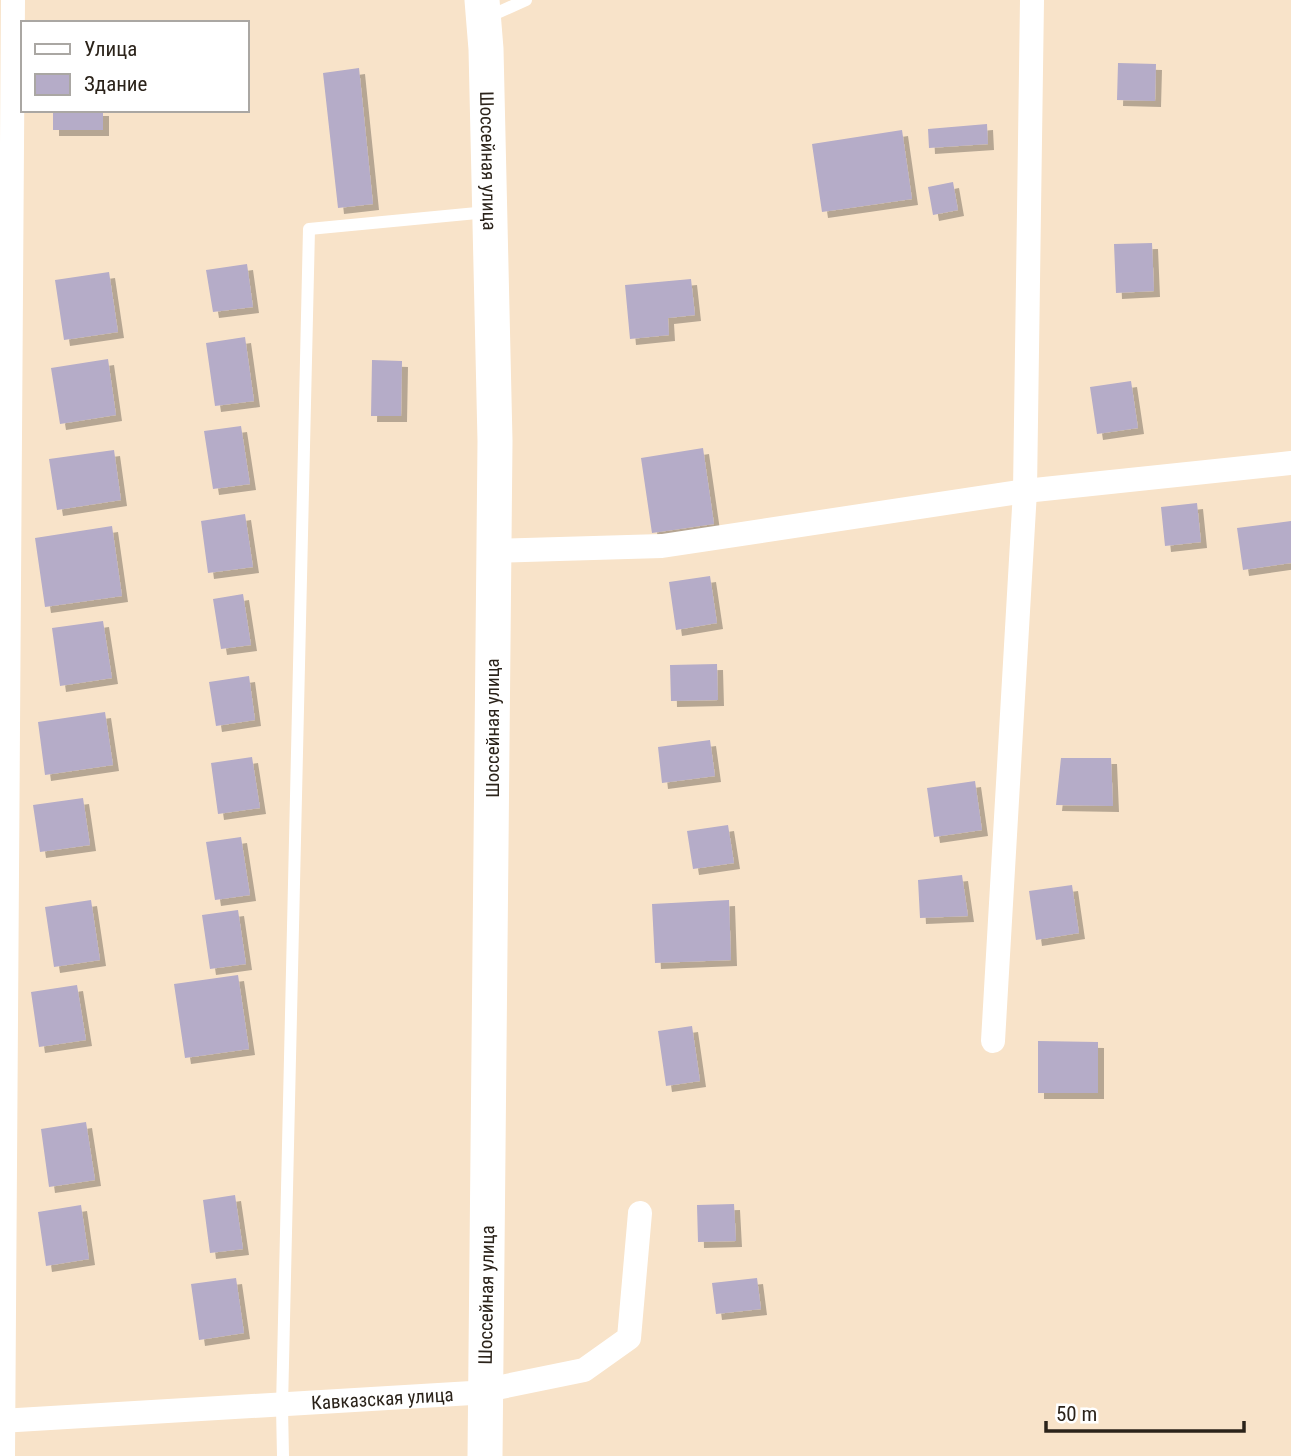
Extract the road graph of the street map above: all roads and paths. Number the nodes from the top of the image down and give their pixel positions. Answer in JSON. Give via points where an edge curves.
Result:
{"nodes":[{"id":1,"x":13,"y":0,"type":"edge"},
{"id":2,"x":526,"y":0,"type":"edge"},
{"id":3,"x":1032,"y":0,"type":"edge"},
{"id":4,"x":478,"y":6,"type":"edge"},
{"id":5,"x":477,"y":213,"type":"junction"},
{"id":6,"x":1291,"y":463,"type":"edge"},
{"id":7,"x":1025,"y":491,"type":"junction"},
{"id":8,"x":492,"y":551,"type":"junction"},
{"id":9,"x":993,"y":1041,"type":"dead end"},
{"id":10,"x":640,"y":1213,"type":"dead end"},
{"id":11,"x":479,"y":1392,"type":"junction"},
{"id":12,"x":282,"y":1407,"type":"junction"},
{"id":13,"x":2,"y":1421,"type":"edge"},
{"id":14,"x":3,"y":1456,"type":"edge"},
{"id":15,"x":283,"y":1456,"type":"edge"},
{"id":16,"x":471,"y":1456,"type":"edge"},
{"id":17,"x":485,"y":1456,"type":"edge"}],
"edges":[{"from":1,"to":13,"type":"street"},
{"from":2,"to":4,"type":"lane"},
{"from":3,"to":7,"type":"street"},
{"from":4,"to":5,"type":"main road","name":"Шоссейная улица"},
{"from":4,"to":8,"type":"main road","name":"Шоссейная улица","via":[[495,442]]},
{"from":5,"to":11,"type":"main road","name":"Шоссейная улица"},
{"from":5,"to":12,"type":"lane","via":[[309,229]]},
{"from":6,"to":7,"type":"street"},
{"from":7,"to":8,"type":"street","via":[[662,545]]},
{"from":7,"to":9,"type":"street"},
{"from":8,"to":11,"type":"main road","name":"Шоссейная улица"},
{"from":10,"to":11,"type":"street","name":"Кавказская улица","via":[[629,1338],[584,1370]]},
{"from":11,"to":12,"type":"street","name":"Кавказская улица"},
{"from":11,"to":16,"type":"main road","name":"Шоссейная улица"},
{"from":11,"to":17,"type":"main road","name":"Шоссейная улица"},
{"from":12,"to":13,"type":"street","name":"Кавказская улица"},
{"from":12,"to":15,"type":"lane"},
{"from":13,"to":14,"type":"street"}]}
